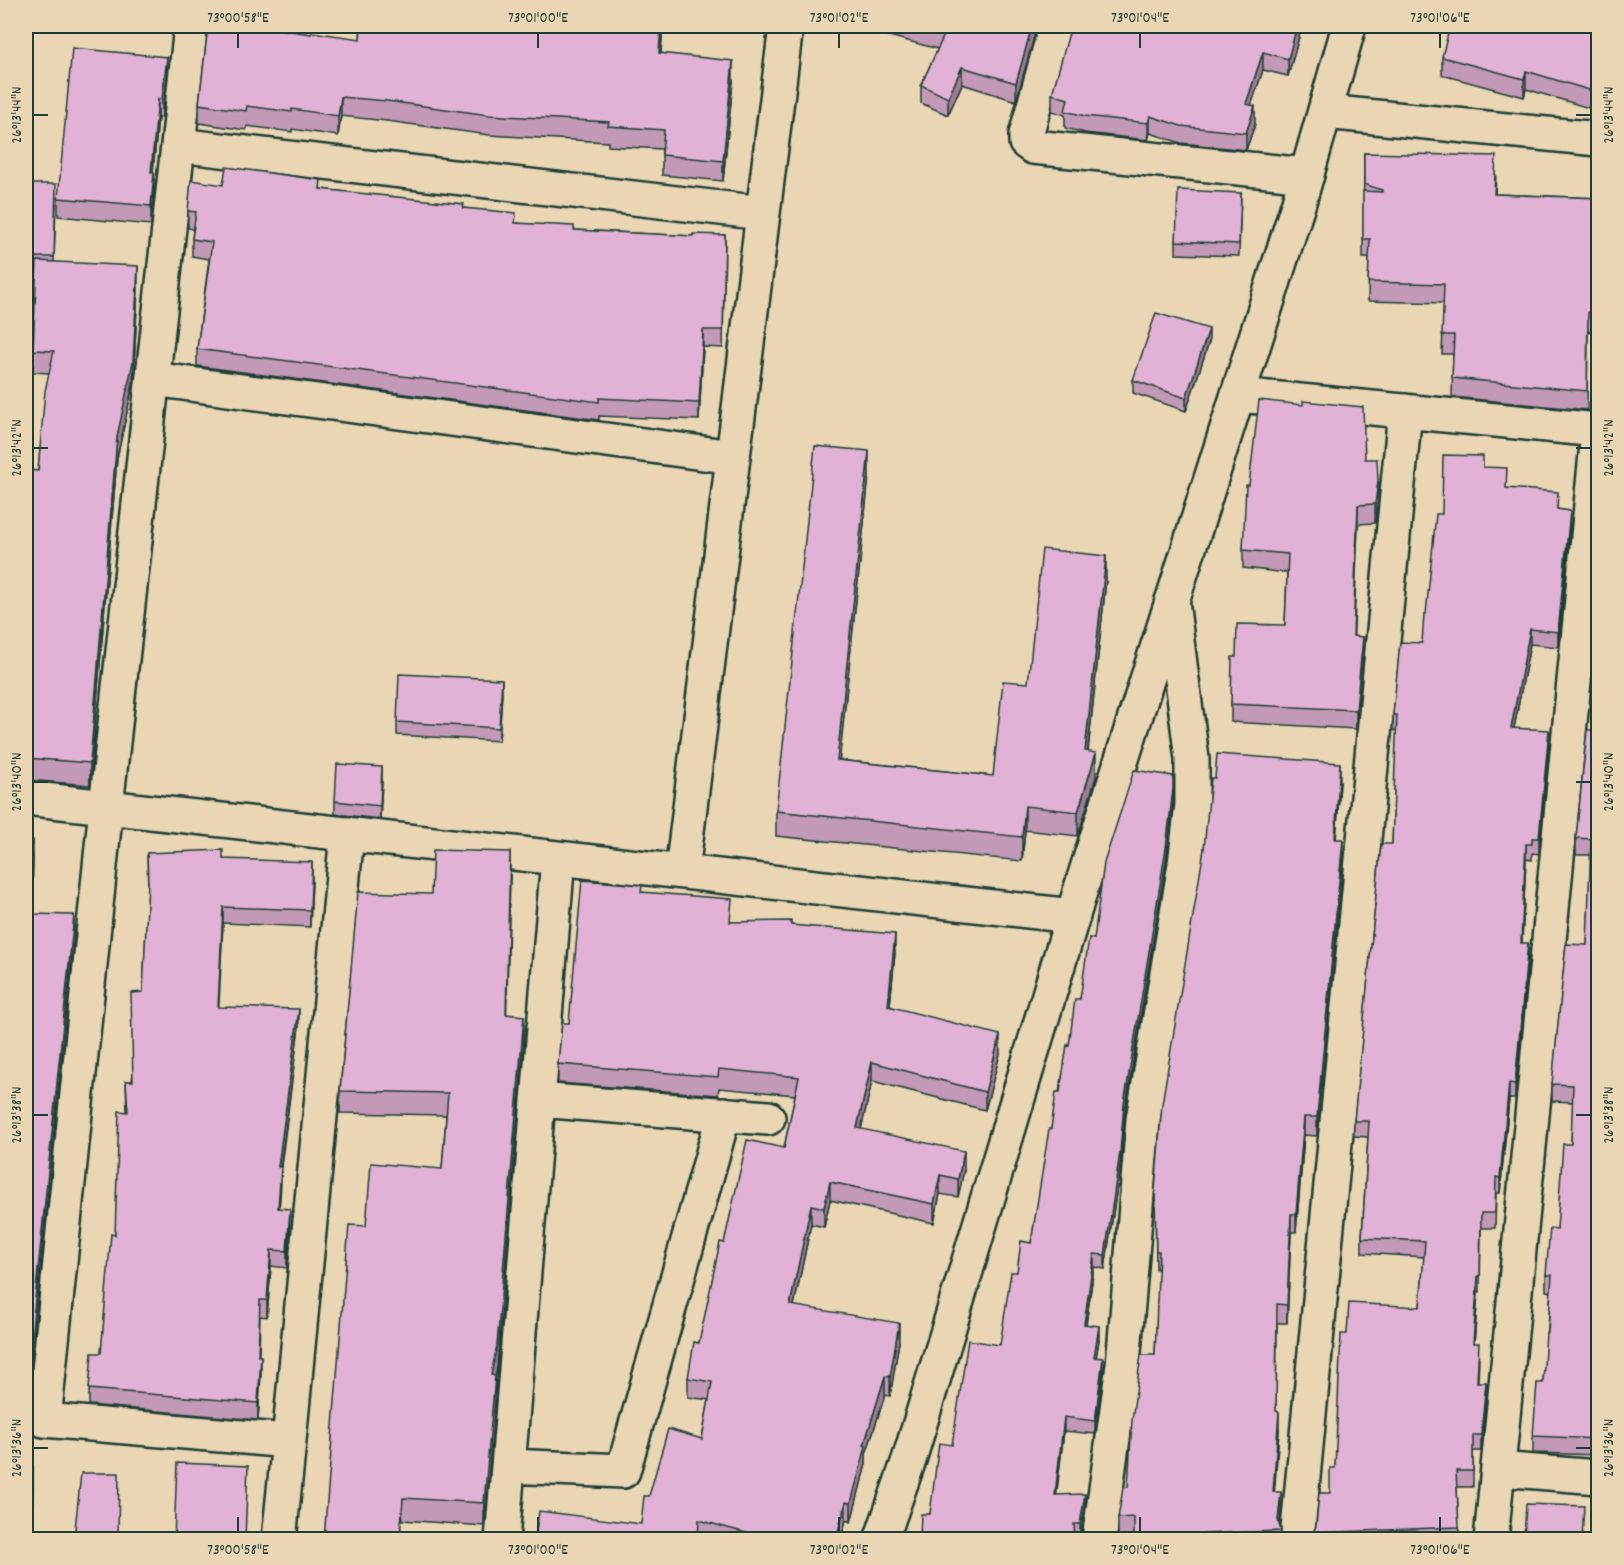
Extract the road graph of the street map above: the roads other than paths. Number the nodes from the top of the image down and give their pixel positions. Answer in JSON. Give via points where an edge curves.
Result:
{"nodes":[{"id":1,"x":191,"y":26,"type":"edge"},
{"id":2,"x":786,"y":26,"type":"edge"},
{"id":3,"x":1056,"y":26,"type":"edge"},
{"id":4,"x":1349,"y":26,"type":"edge"},
{"id":5,"x":1325,"y":112,"type":"junction"},
{"id":6,"x":1599,"y":139,"type":"edge"},
{"id":7,"x":178,"y":145,"type":"junction"},
{"id":8,"x":1307,"y":175,"type":"junction"},
{"id":9,"x":763,"y":213,"type":"junction"},
{"id":10,"x":153,"y":379,"type":"junction"},
{"id":11,"x":1238,"y":395,"type":"junction"},
{"id":12,"x":1405,"y":411,"type":"junction"},
{"id":13,"x":1599,"y":432,"type":"edge"},
{"id":14,"x":733,"y":457,"type":"junction"},
{"id":15,"x":1172,"y":602,"type":"junction"},
{"id":16,"x":26,"y":798,"type":"edge"},
{"id":17,"x":106,"y":807,"type":"junction"},
{"id":18,"x":347,"y":834,"type":"junction"},
{"id":19,"x":558,"y":858,"type":"junction"},
{"id":20,"x":682,"y":872,"type":"junction"},
{"id":21,"x":1073,"y":916,"type":"junction"},
{"id":22,"x":538,"y":1100,"type":"junction"},
{"id":23,"x":724,"y":1114,"type":"junction"},
{"id":24,"x":768,"y":1118,"type":"dead end"},
{"id":25,"x":289,"y":1441,"type":"junction"},
{"id":26,"x":508,"y":1466,"type":"junction"},
{"id":27,"x":1498,"y":1469,"type":"junction"},
{"id":28,"x":1599,"y":1477,"type":"edge"},
{"id":29,"x":279,"y":1539,"type":"edge"},
{"id":30,"x":502,"y":1539,"type":"edge"},
{"id":31,"x":881,"y":1539,"type":"edge"},
{"id":32,"x":1100,"y":1539,"type":"edge"},
{"id":33,"x":1297,"y":1539,"type":"edge"},
{"id":34,"x":1491,"y":1539,"type":"edge"}],
"edges":[{"from":1,"to":7,"type":"street"},
{"from":2,"to":9,"type":"street"},
{"from":3,"to":8,"type":"street","via":[[1026,135],[1026,142],[1033,147]]},
{"from":4,"to":5,"type":"street"},
{"from":5,"to":6,"type":"street"},
{"from":5,"to":8,"type":"street"},
{"from":7,"to":9,"type":"street"},
{"from":7,"to":10,"type":"street"},
{"from":8,"to":11,"type":"street"},
{"from":9,"to":14,"type":"street"},
{"from":10,"to":14,"type":"street"},
{"from":10,"to":17,"type":"street"},
{"from":11,"to":12,"type":"street"},
{"from":11,"to":15,"type":"street"},
{"from":12,"to":13,"type":"street"},
{"from":12,"to":33,"type":"street"},
{"from":13,"to":27,"type":"street"},
{"from":14,"to":20,"type":"street"},
{"from":15,"to":21,"type":"street"},
{"from":15,"to":32,"type":"street","via":[[1192,759],[1192,804],[1143,1120],[1122,1365]]},
{"from":16,"to":17,"type":"street"},
{"from":17,"to":18,"type":"street"},
{"from":17,"to":25,"type":"street","via":[[44,1420]]},
{"from":18,"to":19,"type":"street"},
{"from":18,"to":25,"type":"street"},
{"from":19,"to":20,"type":"street"},
{"from":19,"to":22,"type":"street"},
{"from":20,"to":21,"type":"street"},
{"from":21,"to":31,"type":"street","via":[[909,1460]]},
{"from":22,"to":23,"type":"street"},
{"from":22,"to":26,"type":"street"},
{"from":23,"to":24,"type":"street"},
{"from":23,"to":26,"type":"street","via":[[623,1471]]},
{"from":25,"to":29,"type":"street"},
{"from":26,"to":30,"type":"street"},
{"from":27,"to":28,"type":"street"},
{"from":27,"to":34,"type":"street"}]}
